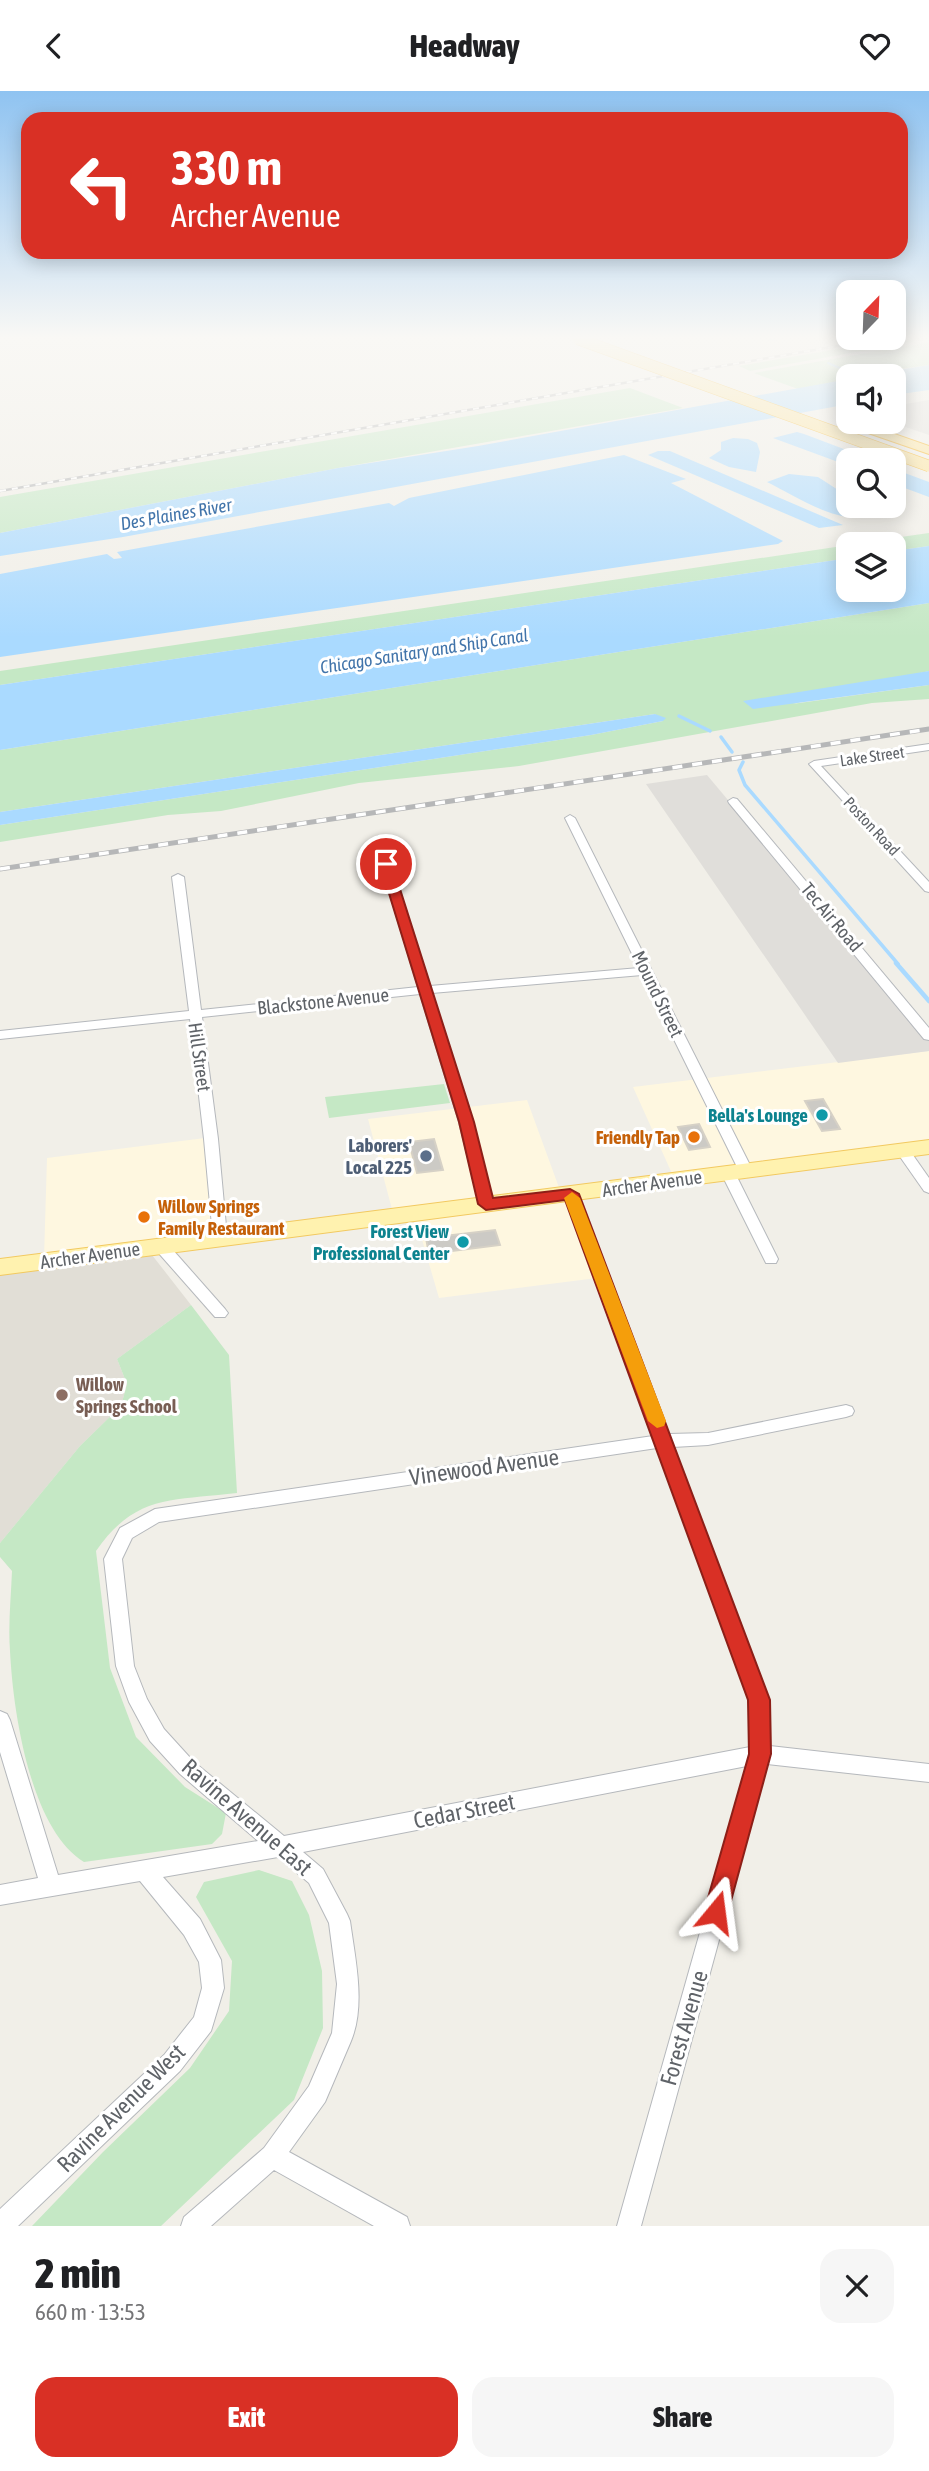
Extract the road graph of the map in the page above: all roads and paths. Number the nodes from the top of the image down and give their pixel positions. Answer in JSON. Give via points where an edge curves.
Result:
{"nodes":[{"id":1,"x":853,"y":439,"type":"edge"},
{"id":2,"x":897,"y":439,"type":"edge"},
{"id":3,"x":929,"y":450,"type":"edge"},
{"id":4,"x":929,"y":466,"type":"edge"},
{"id":5,"x":929,"y":747,"type":"edge"},
{"id":6,"x":814,"y":764,"type":"joint"},
{"id":7,"x":733,"y":800,"type":"dead end"},
{"id":8,"x":570,"y":818,"type":"dead end"},
{"id":9,"x":378,"y":839,"type":"dead end"},
{"id":10,"x":178,"y":877,"type":"dead end"},
{"id":11,"x":929,"y":889,"type":"edge"},
{"id":12,"x":646,"y":971,"type":"junction"},
{"id":13,"x":423,"y":990,"type":"junction"},
{"id":14,"x":194,"y":1015,"type":"junction"},
{"id":15,"x":0,"y":1035,"type":"edge"},
{"id":16,"x":929,"y":1036,"type":"edge"},
{"id":17,"x":929,"y":1147,"type":"edge"},
{"id":18,"x":903,"y":1151,"type":"junction"},
{"id":19,"x":736,"y":1172,"type":"junction"},
{"id":20,"x":929,"y":1188,"type":"edge"},
{"id":21,"x":570,"y":1194,"type":"junction"},
{"id":22,"x":486,"y":1204,"type":"junction"},
{"id":23,"x":220,"y":1237,"type":"junction"},
{"id":24,"x":160,"y":1245,"type":"junction"},
{"id":25,"x":771,"y":1259,"type":"dead end"},
{"id":26,"x":0,"y":1267,"type":"edge"},
{"id":27,"x":220,"y":1313,"type":"dead end"},
{"id":28,"x":846,"y":1411,"type":"dead end"},
{"id":29,"x":664,"y":1441,"type":"junction"},
{"id":30,"x":126,"y":1533,"type":"joint"},
{"id":31,"x":0,"y":1720,"type":"edge"},
{"id":32,"x":760,"y":1754,"type":"junction"},
{"id":33,"x":929,"y":1773,"type":"edge"},
{"id":34,"x":284,"y":1846,"type":"junction"},
{"id":35,"x":145,"y":1871,"type":"junction"},
{"id":36,"x":51,"y":1886,"type":"junction"},
{"id":37,"x":0,"y":1895,"type":"edge"},
{"id":38,"x":272,"y":2156,"type":"junction"},
{"id":39,"x":0,"y":2226,"type":"edge"},
{"id":40,"x":193,"y":2226,"type":"edge"},
{"id":41,"x":398,"y":2226,"type":"edge"},
{"id":42,"x":629,"y":2226,"type":"edge"}],
"edges":[{"from":1,"to":4,"type":"highway","bridge":true},
{"from":2,"to":3,"type":"highway"},
{"from":5,"to":6,"type":"street","name":"Lake Street"},
{"from":6,"to":11,"type":"street","name":"Poston Road"},
{"from":7,"to":16,"type":"street","name":"Tec Air Road"},
{"from":8,"to":12,"type":"street","name":"Mound Street"},
{"from":9,"to":13,"type":"street"},
{"from":10,"to":14,"type":"street","name":"Hill Street"},
{"from":12,"to":13,"type":"street","name":"Blackstone Avenue"},
{"from":12,"to":19,"type":"street","name":"Mound Street"},
{"from":13,"to":14,"type":"street","name":"Blackstone Avenue"},
{"from":13,"to":22,"type":"street","via":[[467,1122]]},
{"from":14,"to":15,"type":"street","name":"Blackstone Avenue"},
{"from":14,"to":23,"type":"street","name":"Hill Street"},
{"from":17,"to":18,"type":"main road","name":"Archer Avenue"},
{"from":18,"to":19,"type":"main road","name":"Archer Avenue"},
{"from":18,"to":20,"type":"street"},
{"from":19,"to":21,"type":"main road","name":"Archer Avenue"},
{"from":19,"to":25,"type":"street","name":"Mound Street"},
{"from":21,"to":22,"type":"main road","name":"Archer Avenue"},
{"from":21,"to":29,"type":"street","name":"Forest Avenue"},
{"from":22,"to":23,"type":"main road","name":"Archer Avenue"},
{"from":23,"to":24,"type":"main road","name":"Archer Avenue"},
{"from":24,"to":26,"type":"main road","name":"Archer Avenue"},
{"from":24,"to":27,"type":"street"},
{"from":28,"to":29,"type":"street","name":"Vinewood Avenue","via":[[708,1439]]},
{"from":29,"to":30,"type":"street","name":"Vinewood Avenue","via":[[155,1516]]},
{"from":29,"to":32,"type":"street","name":"Forest Avenue","via":[[759,1700]]},
{"from":30,"to":34,"type":"street","name":"Ravine Avenue East","via":[[113,1559],[125,1666],[139,1702],[157,1735],[187,1768]]},
{"from":31,"to":36,"type":"street"},
{"from":32,"to":33,"type":"street","name":"Cedar Street"},
{"from":32,"to":34,"type":"street","name":"Cedar Street"},
{"from":32,"to":42,"type":"street","name":"Forest Avenue"},
{"from":34,"to":35,"type":"street","name":"Cedar Street"},
{"from":34,"to":38,"type":"street","name":"Ravine Avenue East","via":[[316,1876],[339,1921],[348,1984],[344,2033],[317,2094]]},
{"from":35,"to":36,"type":"street","name":"Cedar Street"},
{"from":35,"to":39,"type":"street","name":"Ravine Avenue West","via":[[192,1927],[210,1960],[213,1988],[203,2023],[172,2063]]},
{"from":36,"to":37,"type":"street","name":"Cedar Street"},
{"from":38,"to":40,"type":"street","name":"Ravine Avenue East"},
{"from":38,"to":41,"type":"street"}]}
